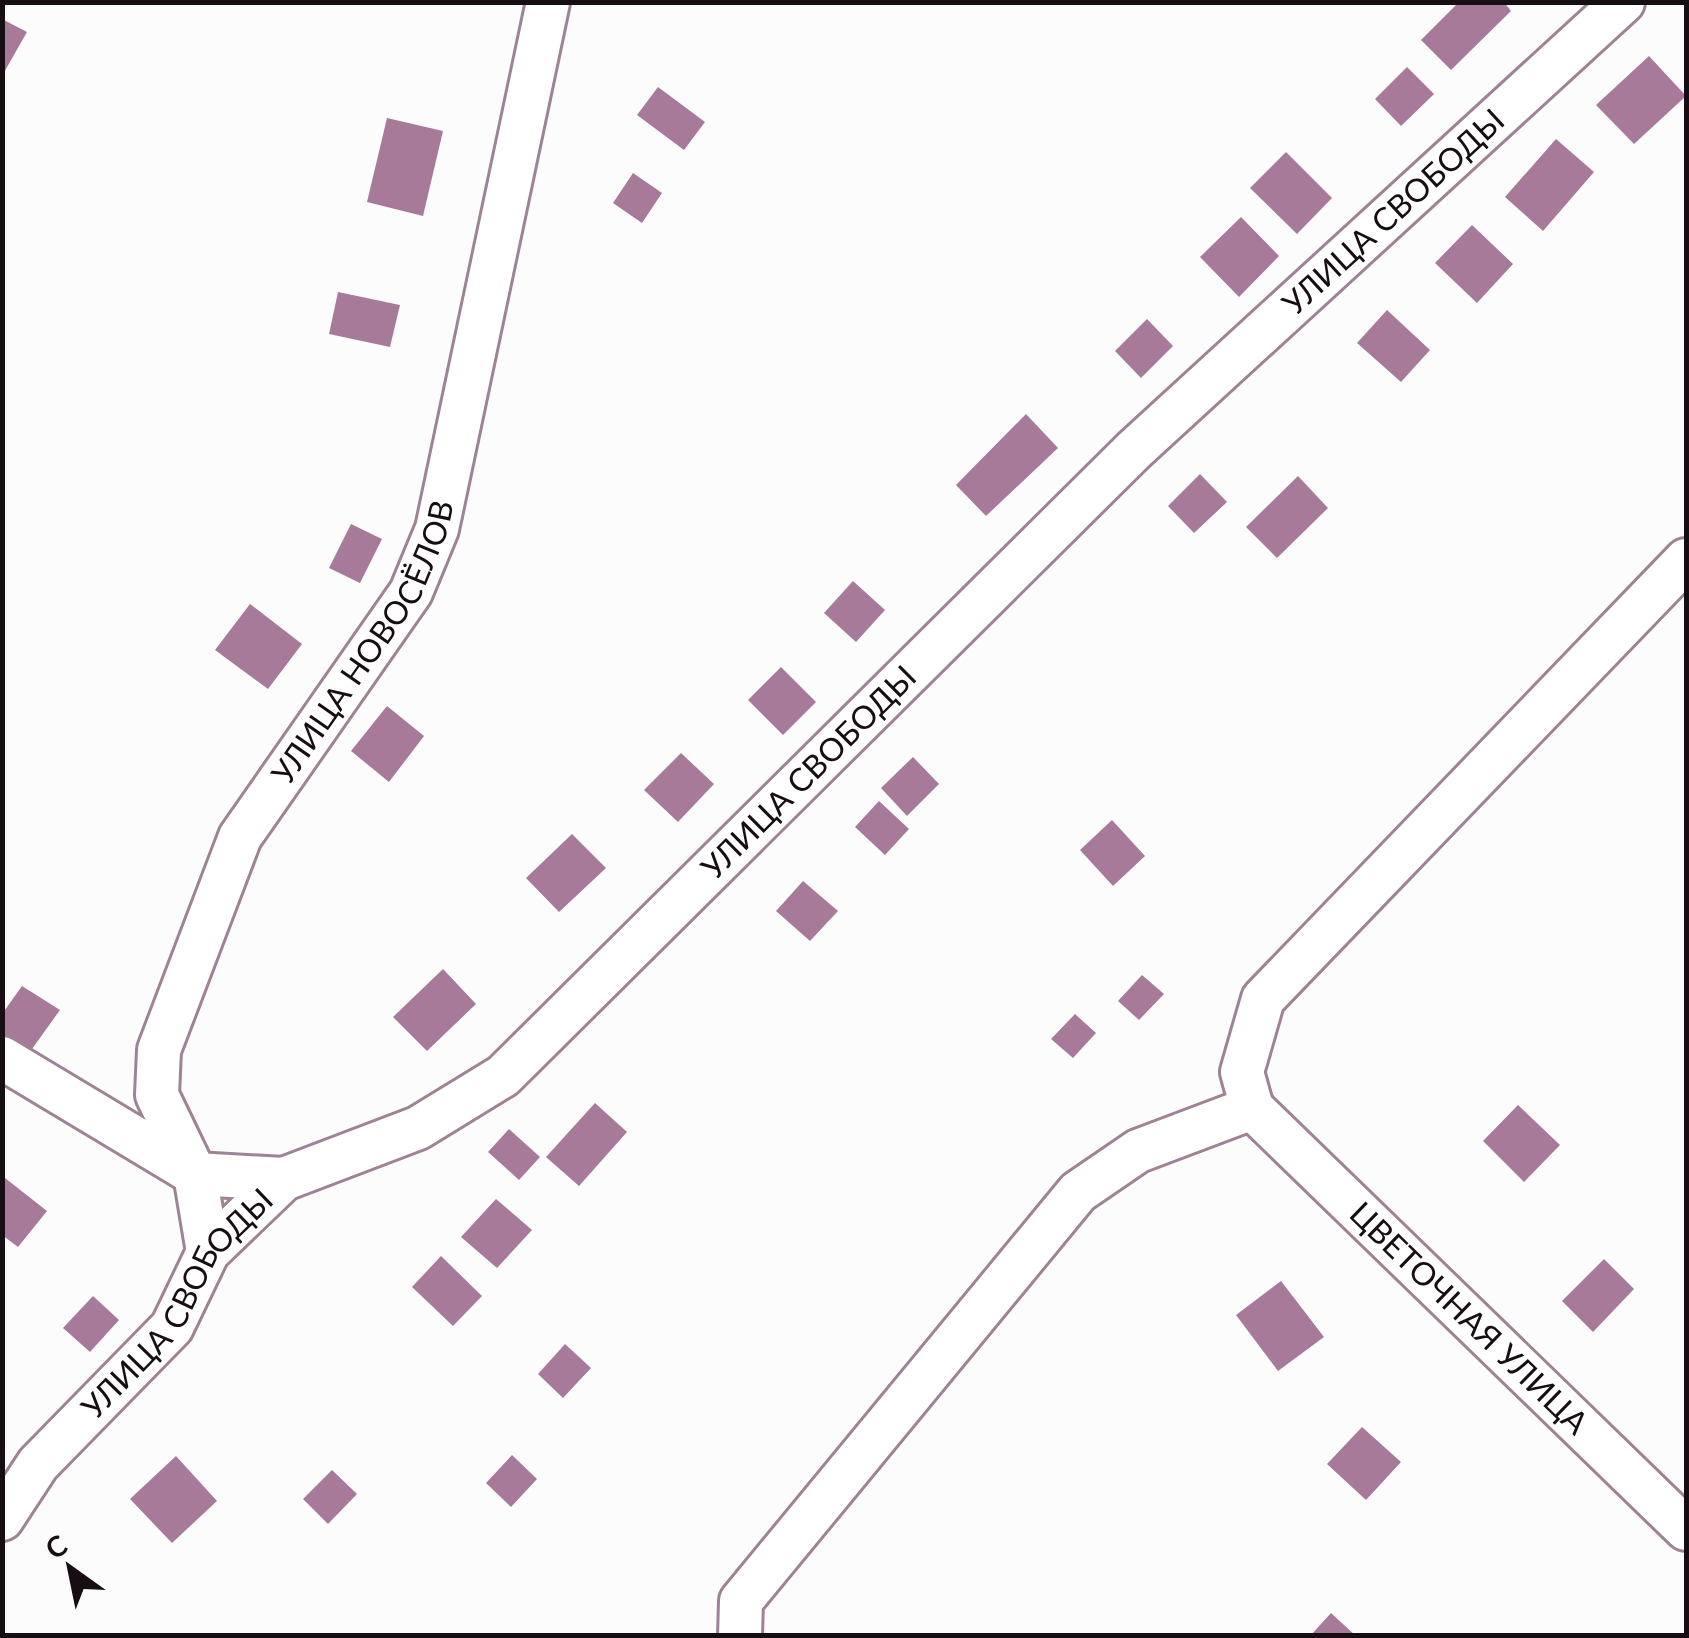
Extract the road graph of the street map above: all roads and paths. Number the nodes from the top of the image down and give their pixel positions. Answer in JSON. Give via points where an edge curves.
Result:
{"nodes":[{"id":1,"x":548,"y":2,"type":"edge"},
{"id":2,"x":1623,"y":2,"type":"edge"},
{"id":3,"x":1686,"y":560,"type":"edge"},
{"id":4,"x":2,"y":1058,"type":"edge"},
{"id":5,"x":1252,"y":1108,"type":"junction"},
{"id":6,"x":195,"y":1174,"type":"junction"},
{"id":7,"x":284,"y":1180,"type":"junction"},
{"id":8,"x":208,"y":1252,"type":"junction"},
{"id":9,"x":2,"y":1519,"type":"edge"},
{"id":10,"x":1686,"y":1530,"type":"edge"},
{"id":11,"x":741,"y":1618,"type":"edge"}],
"edges":[{"from":1,"to":6,"type":"street","name":"УЛИЦА НОВОСЁЛОВ","via":[[437,529],[410,592],[240,837],[158,1050],[158,1095]]},
{"from":2,"to":7,"type":"street","name":"УЛИЦА СВОБОДЫ","via":[[1134,450],[503,1076],[418,1128]]},
{"from":3,"to":5,"type":"street","via":[[1263,999],[1242,1072]]},
{"from":4,"to":6,"type":"street"},
{"from":5,"to":10,"type":"street","name":"ЦВЕТОЧНАЯ УЛИЦА"},
{"from":5,"to":11,"type":"street","via":[[1138,1151],[1078,1192]]},
{"from":6,"to":7,"type":"street"},
{"from":6,"to":8,"type":"street","name":"УЛИЦА НОВОСЁЛОВ"},
{"from":7,"to":8,"type":"street","name":"УЛИЦА СВОБОДЫ"},
{"from":8,"to":9,"type":"street","name":"УЛИЦА СВОБОДЫ","via":[[172,1327],[38,1464]]}]}
